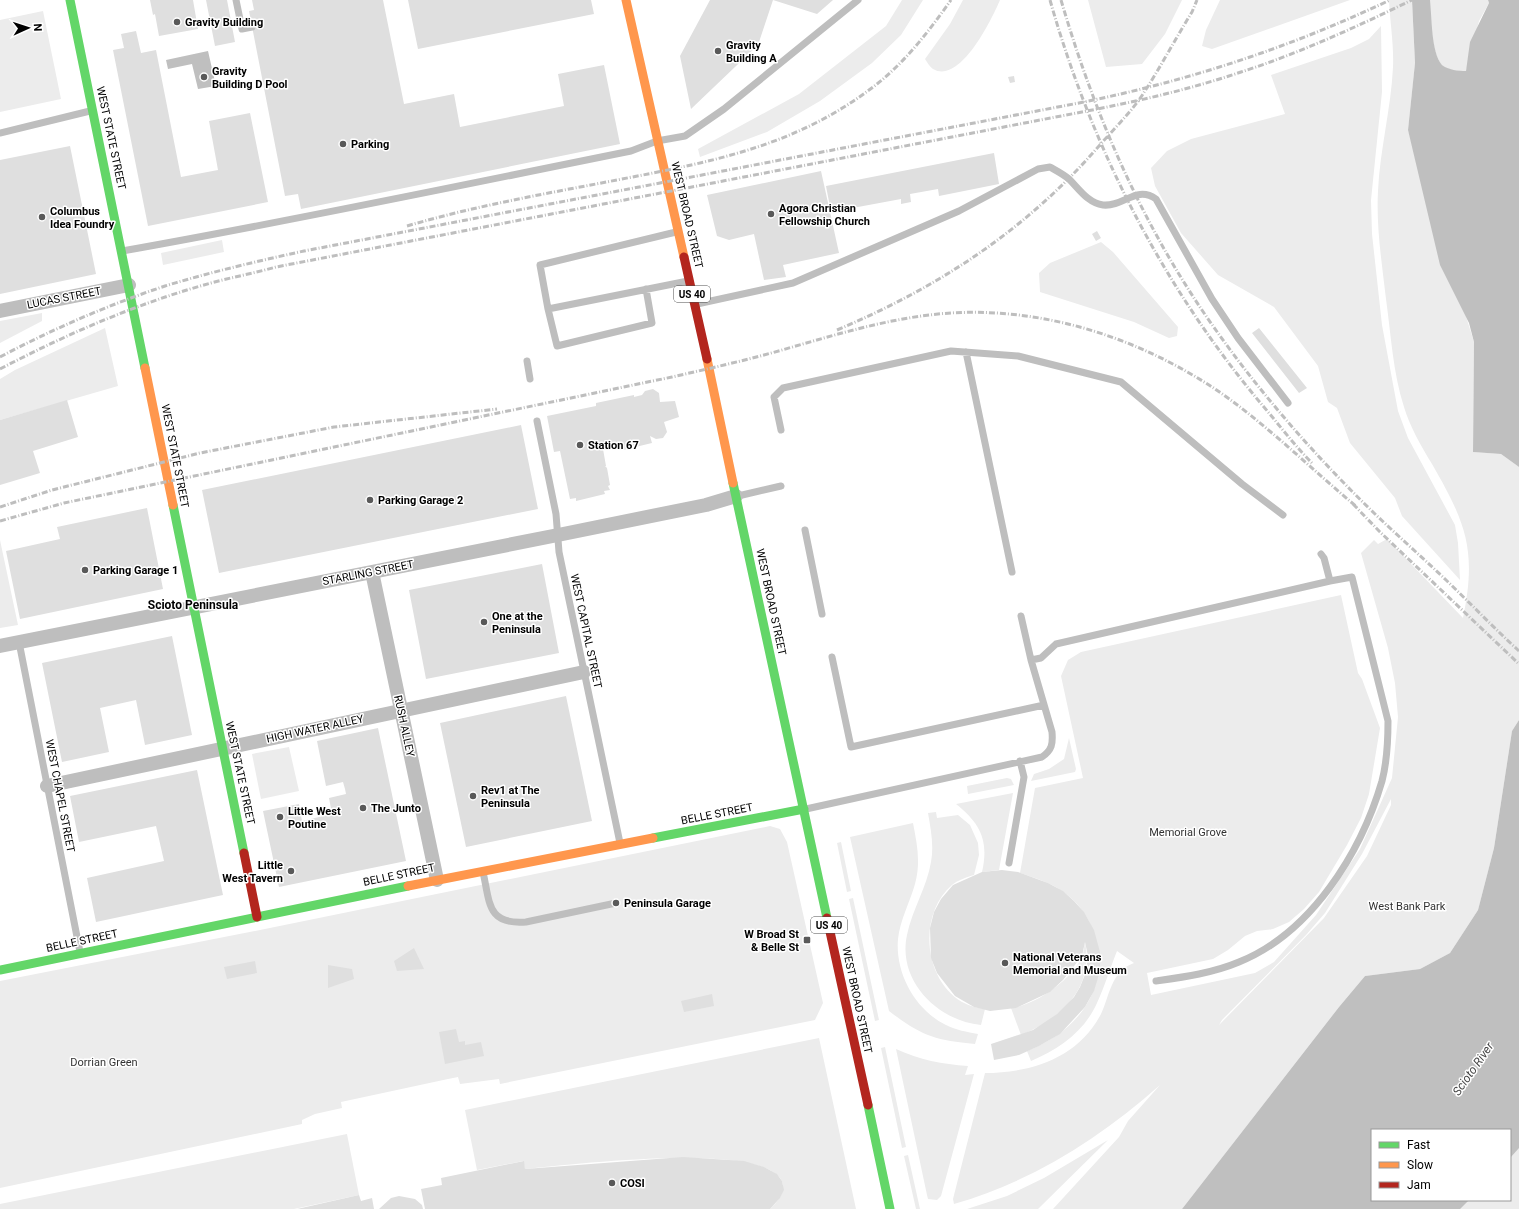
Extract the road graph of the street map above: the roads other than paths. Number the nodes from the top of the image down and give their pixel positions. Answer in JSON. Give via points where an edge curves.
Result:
{"nodes":[{"id":1,"x":70,"y":0,"type":"edge"},
{"id":2,"x":236,"y":0,"type":"edge"},
{"id":3,"x":626,"y":0,"type":"edge"},
{"id":4,"x":858,"y":0,"type":"edge"},
{"id":5,"x":252,"y":28,"type":"dead end"},
{"id":6,"x":93,"y":110,"type":"junction"},
{"id":7,"x":0,"y":133,"type":"edge"},
{"id":8,"x":657,"y":141,"type":"junction"},
{"id":9,"x":678,"y":231,"type":"junction"},
{"id":10,"x":122,"y":251,"type":"junction"},
{"id":11,"x":689,"y":281,"type":"junction"},
{"id":12,"x":129,"y":285,"type":"junction"},
{"id":13,"x":646,"y":289,"type":"junction"},
{"id":14,"x":695,"y":304,"type":"junction"},
{"id":15,"x":548,"y":309,"type":"junction"},
{"id":16,"x":0,"y":311,"type":"edge"},
{"id":17,"x":966,"y":352,"type":"junction"},
{"id":18,"x":527,"y":361,"type":"dead end"},
{"id":19,"x":530,"y":379,"type":"dead end"},
{"id":20,"x":1288,"y":403,"type":"dead end"},
{"id":21,"x":537,"y":421,"type":"dead end"},
{"id":22,"x":781,"y":430,"type":"dead end"},
{"id":23,"x":782,"y":486,"type":"dead end"},
{"id":24,"x":736,"y":496,"type":"junction"},
{"id":25,"x":1283,"y":515,"type":"dead end"},
{"id":26,"x":805,"y":530,"type":"dead end"},
{"id":27,"x":558,"y":535,"type":"junction"},
{"id":28,"x":1321,"y":554,"type":"dead end"},
{"id":29,"x":372,"y":572,"type":"junction"},
{"id":30,"x":1012,"y":572,"type":"dead end"},
{"id":31,"x":1330,"y":581,"type":"junction"},
{"id":32,"x":193,"y":608,"type":"junction"},
{"id":33,"x":822,"y":614,"type":"dead end"},
{"id":34,"x":1021,"y":616,"type":"dead end"},
{"id":35,"x":19,"y":642,"type":"junction"},
{"id":36,"x":0,"y":646,"type":"edge"},
{"id":37,"x":832,"y":657,"type":"dead end"},
{"id":38,"x":1031,"y":660,"type":"junction"},
{"id":39,"x":584,"y":672,"type":"junction"},
{"id":40,"x":1044,"y":705,"type":"junction"},
{"id":41,"x":401,"y":711,"type":"junction"},
{"id":42,"x":222,"y":749,"type":"junction"},
{"id":43,"x":1020,"y":761,"type":"junction"},
{"id":44,"x":47,"y":786,"type":"junction"},
{"id":45,"x":804,"y":809,"type":"junction"},
{"id":46,"x":620,"y":845,"type":"junction"},
{"id":47,"x":1008,"y":863,"type":"dead end"},
{"id":48,"x":483,"y":872,"type":"junction"},
{"id":49,"x":437,"y":880,"type":"junction"},
{"id":50,"x":616,"y":903,"type":"dead end"},
{"id":51,"x":257,"y":917,"type":"junction"},
{"id":52,"x":80,"y":953,"type":"junction"},
{"id":53,"x":0,"y":970,"type":"edge"},
{"id":54,"x":1156,"y":981,"type":"dead end"},
{"id":55,"x":890,"y":1209,"type":"edge"}],
"edges":[{"from":1,"to":6,"type":"street","name":"WEST STATE STREET"},
{"from":2,"to":5,"type":"lane","via":[[242,29]]},
{"from":3,"to":8,"type":"street","name":"WEST BROAD STREET","number":"US 40"},
{"from":4,"to":8,"type":"lane","via":[[724,109],[685,136]]},
{"from":6,"to":7,"type":"lane"},
{"from":6,"to":10,"type":"street","name":"WEST STATE STREET"},
{"from":8,"to":9,"type":"street","name":"WEST BROAD STREET","number":"US 40"},
{"from":8,"to":10,"type":"lane","via":[[631,151],[414,196]]},
{"from":9,"to":11,"type":"street","name":"WEST BROAD STREET","number":"US 40"},
{"from":9,"to":15,"type":"lane","via":[[540,265]]},
{"from":10,"to":12,"type":"street","name":"WEST STATE STREET"},
{"from":11,"to":13,"type":"lane"},
{"from":11,"to":14,"type":"street","name":"WEST BROAD STREET","number":"US 40"},
{"from":12,"to":16,"type":"street","name":"LUCAS STREET"},
{"from":12,"to":32,"type":"street","name":"WEST STATE STREET"},
{"from":13,"to":15,"type":"lane"},
{"from":13,"to":15,"type":"lane","via":[[652,323],[557,346]]},
{"from":14,"to":20,"type":"lane","via":[[793,283],[959,211],[1038,169],[1050,167],[1068,179],[1092,202],[1103,205],[1115,204],[1135,195],[1148,194],[1156,199],[1212,298],[1238,338]]},
{"from":14,"to":24,"type":"street","name":"WEST BROAD STREET","number":"US 40"},
{"from":17,"to":22,"type":"lane","via":[[951,351],[783,388],[774,397]]},
{"from":17,"to":25,"type":"lane","via":[[1018,356],[1121,382],[1242,484]]},
{"from":17,"to":30,"type":"lane"},
{"from":18,"to":19,"type":"lane"},
{"from":21,"to":27,"type":"lane","name":"WEST CAPITAL STREET"},
{"from":23,"to":24,"type":"lane"},
{"from":24,"to":27,"type":"street","name":"STARLING STREET","via":[[706,505]]},
{"from":24,"to":45,"type":"street","name":"WEST BROAD STREET","number":"US 40"},
{"from":26,"to":33,"type":"lane"},
{"from":27,"to":29,"type":"street","name":"STARLING STREET"},
{"from":27,"to":39,"type":"lane","name":"WEST CAPITAL STREET","via":[[559,552]]},
{"from":28,"to":31,"type":"lane"},
{"from":29,"to":32,"type":"street","name":"STARLING STREET"},
{"from":29,"to":41,"type":"street","name":"RUSH ALLEY"},
{"from":31,"to":38,"type":"lane","via":[[1056,644],[1040,658]]},
{"from":31,"to":54,"type":"lane","via":[[1352,577],[1388,721],[1388,742],[1382,780],[1368,820],[1341,870],[1316,906],[1295,928],[1240,962],[1195,975]]},
{"from":32,"to":35,"type":"street","name":"STARLING STREET"},
{"from":32,"to":42,"type":"street","name":"WEST STATE STREET"},
{"from":34,"to":38,"type":"lane"},
{"from":35,"to":36,"type":"street","name":"STARLING STREET"},
{"from":35,"to":44,"type":"lane","name":"WEST CHAPEL STREET"},
{"from":37,"to":40,"type":"lane","via":[[851,747]]},
{"from":38,"to":40,"type":"lane"},
{"from":39,"to":41,"type":"street","name":"HIGH WATER ALLEY"},
{"from":39,"to":46,"type":"lane","name":"WEST CAPITAL STREET"},
{"from":40,"to":43,"type":"lane","via":[[1053,743],[1042,757]]},
{"from":41,"to":42,"type":"street","name":"HIGH WATER ALLEY"},
{"from":41,"to":49,"type":"street","name":"RUSH ALLEY"},
{"from":42,"to":44,"type":"street","name":"HIGH WATER ALLEY"},
{"from":42,"to":51,"type":"street","name":"WEST STATE STREET"},
{"from":43,"to":45,"type":"lane"},
{"from":43,"to":47,"type":"lane","via":[[1024,777]]},
{"from":44,"to":52,"type":"lane","name":"WEST CHAPEL STREET"},
{"from":45,"to":46,"type":"street","name":"BELLE STREET"},
{"from":45,"to":55,"type":"street","name":"WEST BROAD STREET","number":"US 40"},
{"from":46,"to":48,"type":"street","name":"BELLE STREET"},
{"from":48,"to":49,"type":"street","name":"BELLE STREET"},
{"from":48,"to":50,"type":"lane","via":[[492,910],[501,919],[511,923]]},
{"from":49,"to":51,"type":"street","name":"BELLE STREET"},
{"from":51,"to":52,"type":"street","name":"BELLE STREET"},
{"from":52,"to":53,"type":"street","name":"BELLE STREET"}]}
